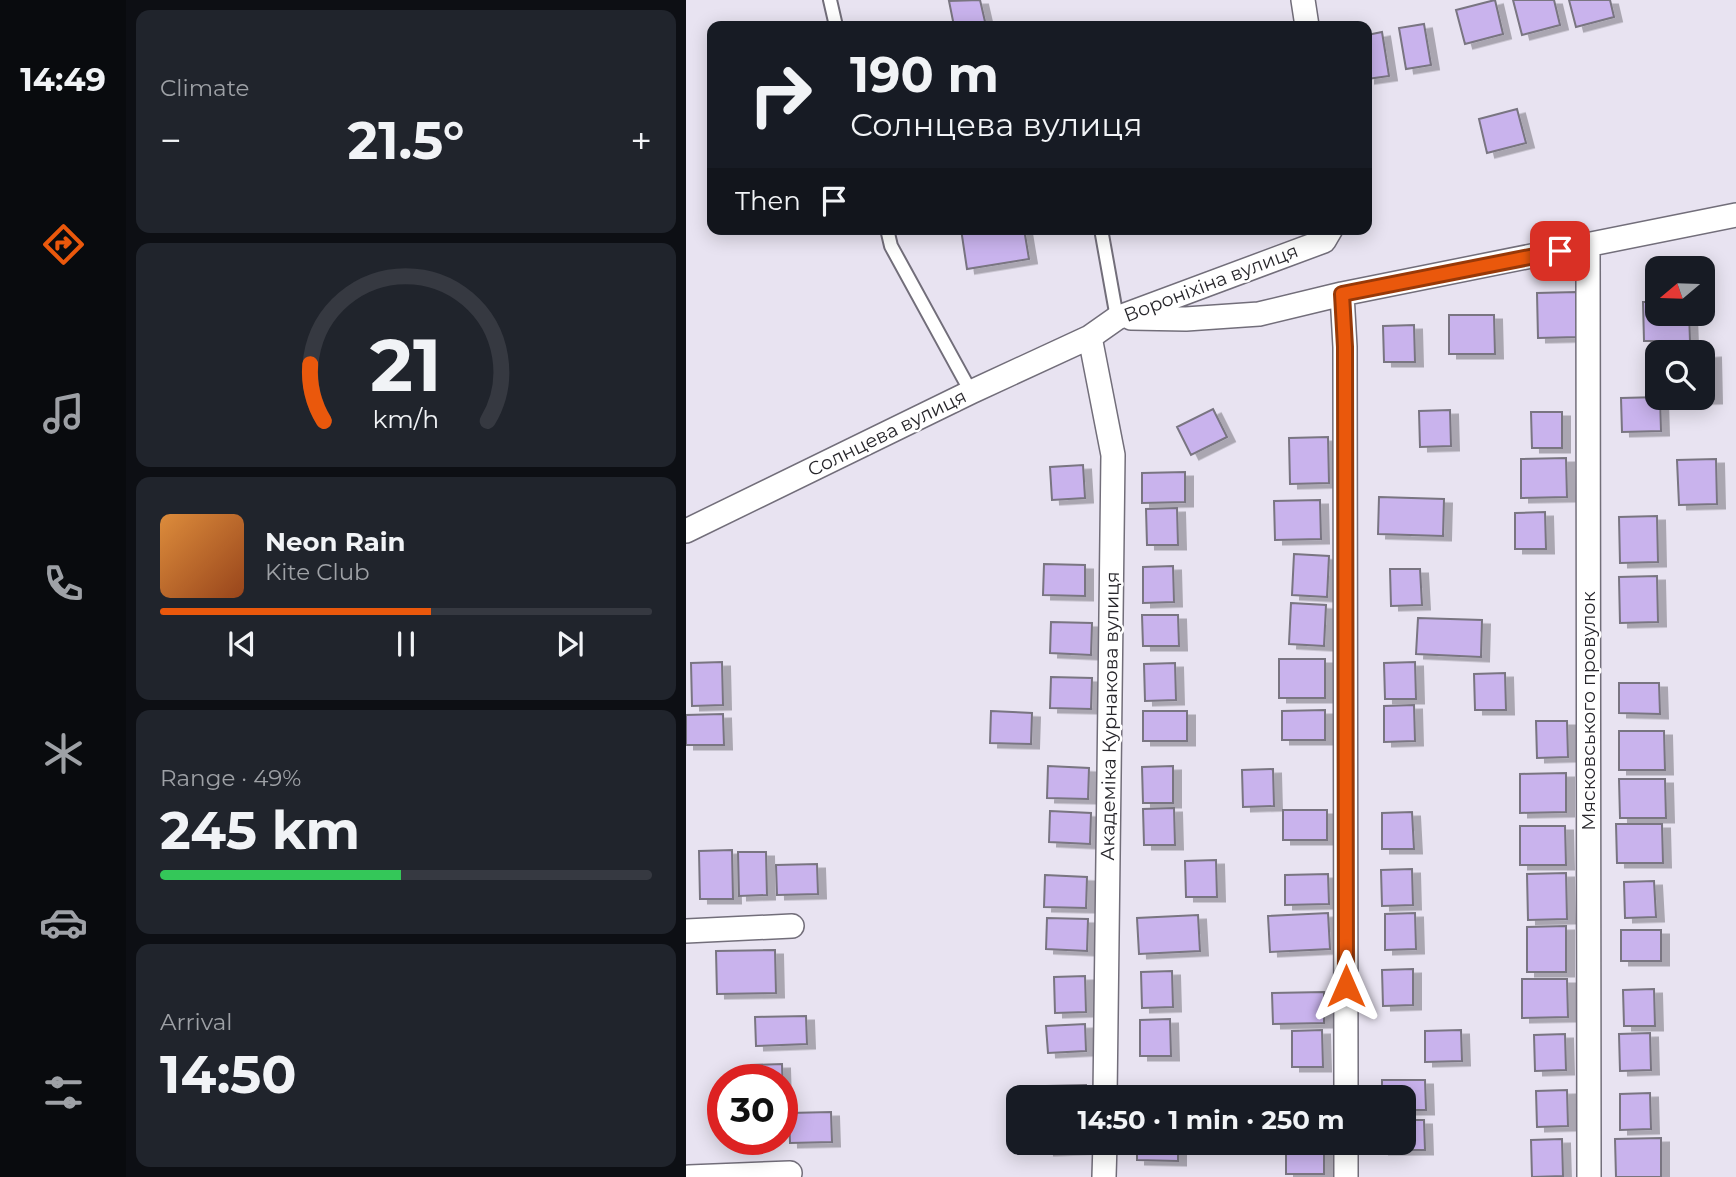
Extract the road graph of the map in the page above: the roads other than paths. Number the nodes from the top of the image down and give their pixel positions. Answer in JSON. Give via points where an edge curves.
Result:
{"nodes":[{"id":1,"x":830,"y":0,"type":"edge"},
{"id":2,"x":1303,"y":0,"type":"edge"},
{"id":3,"x":835,"y":21,"type":"edge"},
{"id":4,"x":1306,"y":21,"type":"edge"},
{"id":5,"x":1736,"y":215,"type":"edge"},
{"id":6,"x":888,"y":235,"type":"edge"},
{"id":7,"x":1102,"y":235,"type":"edge"},
{"id":8,"x":1328,"y":235,"type":"edge"},
{"id":9,"x":1588,"y":245,"type":"junction"},
{"id":10,"x":1342,"y":294,"type":"junction"},
{"id":11,"x":1117,"y":318,"type":"junction"},
{"id":12,"x":1090,"y":337,"type":"junction"},
{"id":13,"x":971,"y":392,"type":"junction"},
{"id":14,"x":687,"y":530,"type":"edge"},
{"id":15,"x":792,"y":926,"type":"dead end"},
{"id":16,"x":686,"y":931,"type":"edge"},
{"id":17,"x":1105,"y":1085,"type":"edge"},
{"id":18,"x":1346,"y":1085,"type":"edge"},
{"id":19,"x":1105,"y":1155,"type":"edge"},
{"id":20,"x":1346,"y":1155,"type":"edge"},
{"id":21,"x":790,"y":1173,"type":"dead end"},
{"id":22,"x":690,"y":1177,"type":"edge"},
{"id":23,"x":1104,"y":1177,"type":"edge"},
{"id":24,"x":1346,"y":1177,"type":"edge"},
{"id":25,"x":1589,"y":1177,"type":"edge"}],
"edges":[{"from":1,"to":3,"type":"lane"},
{"from":2,"to":4,"type":"street"},
{"from":5,"to":9,"type":"street"},
{"from":6,"to":13,"type":"lane"},
{"from":7,"to":11,"type":"lane"},
{"from":8,"to":11,"type":"street","name":"Вороніхіна вулиця","via":[[1324,241]]},
{"from":9,"to":10,"type":"street"},
{"from":9,"to":25,"type":"street","name":"Мясковського провулок"},
{"from":10,"to":11,"type":"street","via":[[1259,314]]},
{"from":10,"to":18,"type":"street"},
{"from":11,"to":12,"type":"street","name":"Вороніхіна вулиця"},
{"from":12,"to":13,"type":"street","name":"Солнцева вулиця"},
{"from":12,"to":17,"type":"street","name":"Академіка Курнакова вулиця","via":[[1113,454]]},
{"from":13,"to":14,"type":"street","name":"Солнцева вулиця"},
{"from":15,"to":16,"type":"street"},
{"from":19,"to":23,"type":"street"},
{"from":20,"to":24,"type":"street"},
{"from":21,"to":22,"type":"street"}]}
